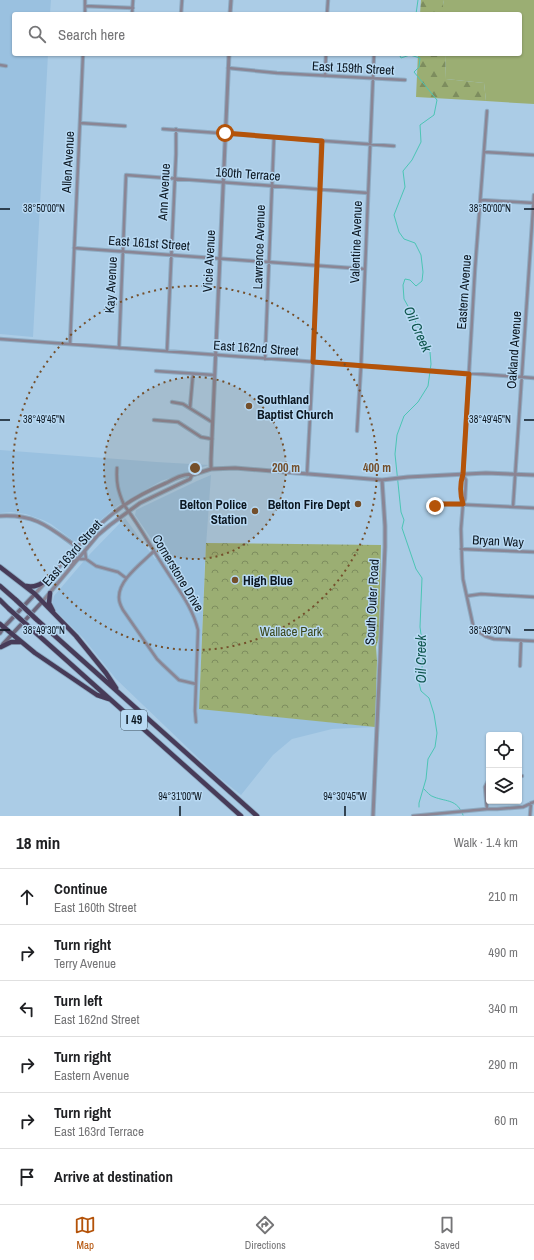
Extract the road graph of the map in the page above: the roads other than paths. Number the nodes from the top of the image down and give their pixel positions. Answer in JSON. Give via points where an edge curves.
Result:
{"nodes":[{"id":1,"x":85,"y":0,"type":"edge"},
{"id":2,"x":133,"y":0,"type":"edge"},
{"id":3,"x":182,"y":0,"type":"edge"},
{"id":4,"x":231,"y":0,"type":"edge"},
{"id":5,"x":328,"y":0,"type":"edge"},
{"id":6,"x":85,"y":6,"type":"junction"},
{"id":7,"x":133,"y":8,"type":"junction"},
{"id":8,"x":85,"y":12,"type":"edge"},
{"id":9,"x":132,"y":12,"type":"edge"},
{"id":10,"x":181,"y":12,"type":"edge"},
{"id":11,"x":230,"y":12,"type":"edge"},
{"id":12,"x":327,"y":12,"type":"edge"},
{"id":13,"x":83,"y":56,"type":"edge"},
{"id":14,"x":228,"y":56,"type":"edge"},
{"id":15,"x":326,"y":56,"type":"edge"},
{"id":16,"x":374,"y":56,"type":"edge"},
{"id":17,"x":0,"y":66,"type":"edge"},
{"id":18,"x":6,"y":66,"type":"dead end"},
{"id":19,"x":228,"y":68,"type":"junction"},
{"id":20,"x":325,"y":76,"type":"junction"},
{"id":21,"x":373,"y":80,"type":"junction"},
{"id":22,"x":405,"y":80,"type":"dead end"},
{"id":23,"x":487,"y":111,"type":"dead end"},
{"id":24,"x":80,"y":123,"type":"junction"},
{"id":25,"x":125,"y":126,"type":"dead end"},
{"id":26,"x":164,"y":129,"type":"dead end"},
{"id":27,"x":176,"y":130,"type":"junction"},
{"id":28,"x":225,"y":133,"type":"junction"},
{"id":29,"x":274,"y":137,"type":"junction"},
{"id":30,"x":322,"y":141,"type":"junction"},
{"id":31,"x":370,"y":144,"type":"junction"},
{"id":32,"x":394,"y":146,"type":"dead end"},
{"id":33,"x":484,"y":152,"type":"junction"},
{"id":34,"x":534,"y":155,"type":"edge"},
{"id":35,"x":126,"y":176,"type":"joint"},
{"id":36,"x":175,"y":178,"type":"junction"},
{"id":37,"x":223,"y":182,"type":"junction"},
{"id":38,"x":272,"y":186,"type":"junction"},
{"id":39,"x":320,"y":189,"type":"junction"},
{"id":40,"x":368,"y":192,"type":"junction"},
{"id":41,"x":534,"y":195,"type":"edge"},
{"id":42,"x":481,"y":200,"type":"junction"},
{"id":43,"x":534,"y":203,"type":"edge"},
{"id":44,"x":74,"y":248,"type":"junction"},
{"id":45,"x":123,"y":251,"type":"junction"},
{"id":46,"x":172,"y":255,"type":"junction"},
{"id":47,"x":220,"y":258,"type":"junction"},
{"id":48,"x":269,"y":262,"type":"junction"},
{"id":49,"x":317,"y":265,"type":"junction"},
{"id":50,"x":365,"y":269,"type":"junction"},
{"id":51,"x":0,"y":339,"type":"edge"},
{"id":52,"x":70,"y":344,"type":"junction"},
{"id":53,"x":118,"y":348,"type":"junction"},
{"id":54,"x":167,"y":351,"type":"junction"},
{"id":55,"x":215,"y":355,"type":"junction"},
{"id":56,"x":265,"y":359,"type":"junction"},
{"id":57,"x":313,"y":362,"type":"junction"},
{"id":58,"x":361,"y":366,"type":"junction"},
{"id":59,"x":156,"y":371,"type":"dead end"},
{"id":60,"x":193,"y":374,"type":"junction"},
{"id":61,"x":469,"y":374,"type":"junction"},
{"id":62,"x":214,"y":375,"type":"junction"},
{"id":63,"x":522,"y":378,"type":"junction"},
{"id":64,"x":534,"y":378,"type":"edge"},
{"id":65,"x":172,"y":402,"type":"dead end"},
{"id":66,"x":190,"y":408,"type":"junction"},
{"id":67,"x":154,"y":420,"type":"dead end"},
{"id":68,"x":212,"y":422,"type":"junction"},
{"id":69,"x":357,"y":431,"type":"dead end"},
{"id":70,"x":212,"y":439,"type":"junction"},
{"id":71,"x":117,"y":468,"type":"dead end"},
{"id":72,"x":211,"y":469,"type":"junction"},
{"id":73,"x":307,"y":474,"type":"junction"},
{"id":74,"x":463,"y":474,"type":"junction"},
{"id":75,"x":516,"y":474,"type":"junction"},
{"id":76,"x":192,"y":475,"type":"junction"},
{"id":77,"x":534,"y":475,"type":"edge"},
{"id":78,"x":382,"y":480,"type":"junction"},
{"id":79,"x":463,"y":504,"type":"junction"},
{"id":80,"x":124,"y":505,"type":"junction"},
{"id":81,"x":513,"y":506,"type":"junction"},
{"id":82,"x":534,"y":508,"type":"edge"},
{"id":83,"x":429,"y":510,"type":"dead end"},
{"id":84,"x":128,"y":511,"type":"junction"},
{"id":85,"x":0,"y":516,"type":"edge"},
{"id":86,"x":77,"y":547,"type":"junction"},
{"id":87,"x":461,"y":549,"type":"junction"},
{"id":88,"x":85,"y":551,"type":"junction"},
{"id":89,"x":154,"y":551,"type":"junction"},
{"id":90,"x":534,"y":552,"type":"edge"},
{"id":91,"x":86,"y":558,"type":"junction"},
{"id":92,"x":78,"y":559,"type":"junction"},
{"id":93,"x":0,"y":567,"type":"edge"},
{"id":94,"x":71,"y":568,"type":"junction"},
{"id":95,"x":126,"y":578,"type":"junction"},
{"id":96,"x":48,"y":579,"type":"junction"},
{"id":97,"x":23,"y":585,"type":"junction"},
{"id":98,"x":0,"y":586,"type":"edge"},
{"id":99,"x":50,"y":593,"type":"junction"},
{"id":100,"x":35,"y":594,"type":"junction"},
{"id":101,"x":467,"y":596,"type":"junction"},
{"id":102,"x":534,"y":597,"type":"edge"},
{"id":103,"x":0,"y":600,"type":"edge"},
{"id":104,"x":42,"y":602,"type":"junction"},
{"id":105,"x":57,"y":617,"type":"junction"},
{"id":106,"x":2,"y":626,"type":"edge"},
{"id":107,"x":0,"y":633,"type":"edge"},
{"id":108,"x":12,"y":635,"type":"junction"},
{"id":109,"x":521,"y":641,"type":"junction"},
{"id":110,"x":534,"y":641,"type":"edge"},
{"id":111,"x":21,"y":642,"type":"junction"},
{"id":112,"x":0,"y":648,"type":"edge"},
{"id":113,"x":520,"y":666,"type":"dead end"},
{"id":114,"x":196,"y":684,"type":"junction"},
{"id":115,"x":121,"y":694,"type":"junction"},
{"id":116,"x":112,"y":700,"type":"junction"},
{"id":117,"x":196,"y":722,"type":"dead end"},
{"id":118,"x":486,"y":784,"type":"edge"},
{"id":119,"x":486,"y":800,"type":"edge"},
{"id":120,"x":532,"y":803,"type":"edge"},
{"id":121,"x":486,"y":804,"type":"edge"},
{"id":122,"x":487,"y":809,"type":"junction"},
{"id":123,"x":242,"y":816,"type":"edge"},
{"id":124,"x":257,"y":816,"type":"edge"},
{"id":125,"x":373,"y":816,"type":"edge"},
{"id":126,"x":413,"y":816,"type":"edge"},
{"id":127,"x":530,"y":816,"type":"edge"}],
"edges":[{"from":1,"to":6,"type":"street"},
{"from":2,"to":7,"type":"street"},
{"from":3,"to":10,"type":"street"},
{"from":4,"to":11,"type":"street"},
{"from":5,"to":12,"type":"street"},
{"from":6,"to":7,"type":"street"},
{"from":6,"to":8,"type":"street"},
{"from":7,"to":9,"type":"street"},
{"from":13,"to":24,"type":"street","name":"Allen Avenue"},
{"from":14,"to":19,"type":"street","name":"Vicie Avenue"},
{"from":15,"to":20,"type":"street"},
{"from":16,"to":21,"type":"street","name":"Valentine Avenue"},
{"from":17,"to":18,"type":"street"},
{"from":19,"to":20,"type":"street","name":"East 159th Street"},
{"from":19,"to":28,"type":"street","name":"Vicie Avenue"},
{"from":20,"to":21,"type":"street","name":"East 159th Street"},
{"from":21,"to":22,"type":"street","name":"East 159th Street"},
{"from":21,"to":31,"type":"street","name":"Valentine Avenue"},
{"from":23,"to":33,"type":"street","name":"Eastern Avenue"},
{"from":24,"to":25,"type":"street"},
{"from":24,"to":44,"type":"street","name":"Allen Avenue"},
{"from":26,"to":27,"type":"street"},
{"from":27,"to":28,"type":"street"},
{"from":27,"to":36,"type":"street","name":"Ann Avenue"},
{"from":28,"to":29,"type":"street"},
{"from":28,"to":37,"type":"street","name":"Vicie Avenue"},
{"from":29,"to":30,"type":"street"},
{"from":29,"to":38,"type":"street","name":"Lawrence Avenue"},
{"from":30,"to":31,"type":"street"},
{"from":30,"to":39,"type":"street"},
{"from":31,"to":32,"type":"street"},
{"from":31,"to":40,"type":"street","name":"Valentine Avenue"},
{"from":33,"to":34,"type":"street"},
{"from":33,"to":42,"type":"street","name":"Eastern Avenue"},
{"from":35,"to":36,"type":"street","name":"160th Terrace"},
{"from":35,"to":45,"type":"street","name":"Kay Avenue"},
{"from":36,"to":37,"type":"street","name":"160th Terrace"},
{"from":36,"to":46,"type":"street","name":"Ann Avenue"},
{"from":37,"to":38,"type":"street","name":"160th Terrace"},
{"from":37,"to":47,"type":"street","name":"Vicie Avenue"},
{"from":38,"to":39,"type":"street","name":"160th Terrace"},
{"from":38,"to":48,"type":"street","name":"Lawrence Avenue"},
{"from":39,"to":40,"type":"street","name":"160th Terrace"},
{"from":39,"to":49,"type":"street"},
{"from":40,"to":50,"type":"street","name":"Valentine Avenue"},
{"from":41,"to":43,"type":"street","name":"Oakland Avenue"},
{"from":42,"to":43,"type":"street"},
{"from":42,"to":61,"type":"street","name":"Eastern Avenue"},
{"from":43,"to":63,"type":"street","name":"Oakland Avenue"},
{"from":44,"to":45,"type":"street","name":"East 161st Street"},
{"from":44,"to":52,"type":"street","name":"Allen Avenue"},
{"from":45,"to":46,"type":"street","name":"East 161st Street"},
{"from":45,"to":53,"type":"street","name":"Kay Avenue"},
{"from":46,"to":47,"type":"street","name":"East 161st Street"},
{"from":46,"to":54,"type":"street","name":"Ann Avenue"},
{"from":47,"to":48,"type":"street","name":"East 161st Street"},
{"from":47,"to":55,"type":"street","name":"Vicie Avenue"},
{"from":48,"to":49,"type":"street","name":"East 161st Street"},
{"from":48,"to":56,"type":"street","name":"Lawrence Avenue"},
{"from":49,"to":50,"type":"street","name":"East 161st Street"},
{"from":49,"to":57,"type":"street"},
{"from":50,"to":58,"type":"street","name":"Valentine Avenue"},
{"from":51,"to":52,"type":"street","name":"East 162nd Street"},
{"from":52,"to":53,"type":"street","name":"East 162nd Street"},
{"from":53,"to":54,"type":"street","name":"East 162nd Street"},
{"from":54,"to":55,"type":"street","name":"East 162nd Street"},
{"from":55,"to":56,"type":"street","name":"East 162nd Street"},
{"from":55,"to":62,"type":"street","name":"Vicie Avenue"},
{"from":56,"to":57,"type":"street","name":"East 162nd Street"},
{"from":57,"to":58,"type":"street","name":"East 162nd Street"},
{"from":57,"to":73,"type":"street"},
{"from":58,"to":61,"type":"street","name":"East 162nd Street"},
{"from":58,"to":69,"type":"street","name":"Valentine Avenue"},
{"from":59,"to":60,"type":"street"},
{"from":60,"to":62,"type":"street"},
{"from":60,"to":66,"type":"street"},
{"from":61,"to":63,"type":"street","name":"East 162nd Street"},
{"from":61,"to":74,"type":"street","name":"Eastern Avenue"},
{"from":62,"to":68,"type":"street","name":"Vicie Avenue"},
{"from":63,"to":64,"type":"street","name":"East 162nd Street"},
{"from":63,"to":75,"type":"street","name":"Oakland Avenue"},
{"from":65,"to":66,"type":"street"},
{"from":66,"to":68,"type":"street"},
{"from":67,"to":70,"type":"street","via":[[178,422],[201,437]]},
{"from":68,"to":70,"type":"street","name":"Vicie Avenue"},
{"from":70,"to":72,"type":"street","name":"Vicie Avenue"},
{"from":71,"to":80,"type":"street","via":[[116,483]]},
{"from":72,"to":73,"type":"street","name":"East 163rd Street","via":[[235,468]]},
{"from":72,"to":76,"type":"street","name":"East 163rd Street"},
{"from":73,"to":78,"type":"street","name":"East 163rd Street"},
{"from":74,"to":75,"type":"street","name":"East 163rd Street"},
{"from":74,"to":78,"type":"street","name":"East 163rd Street"},
{"from":74,"to":79,"type":"street","name":"Eastern Avenue","via":[[466,480],[466,499]]},
{"from":75,"to":77,"type":"street","name":"East 163rd Street"},
{"from":75,"to":81,"type":"street","name":"Oakland Avenue"},
{"from":76,"to":80,"type":"street","name":"East 163rd Street","via":[[178,477]]},
{"from":76,"to":84,"type":"street","name":"East 163rd Street","via":[[190,479]]},
{"from":78,"to":125,"type":"street","name":"South Outer Road","via":[[385,547]]},
{"from":79,"to":81,"type":"street"},
{"from":79,"to":83,"type":"street","via":[[443,504]]},
{"from":79,"to":87,"type":"street","name":"Eastern Avenue"},
{"from":80,"to":84,"type":"street","name":"Cornerstone Drive"},
{"from":80,"to":86,"type":"street","name":"East 163rd Street"},
{"from":81,"to":82,"type":"street"},
{"from":84,"to":88,"type":"street","name":"East 163rd Street","via":[[110,524]]},
{"from":84,"to":89,"type":"street","name":"Cornerstone Drive"},
{"from":85,"to":86,"type":"street","via":[[12,515],[41,522]]},
{"from":86,"to":94,"type":"street"},
{"from":86,"to":96,"type":"street","name":"East 163rd Street"},
{"from":87,"to":90,"type":"street","name":"Bryan Way"},
{"from":87,"to":101,"type":"street","name":"Eastern Avenue"},
{"from":88,"to":91,"type":"street"},
{"from":88,"to":92,"type":"street","name":"East 163rd Street"},
{"from":89,"to":95,"type":"street"},
{"from":89,"to":114,"type":"street","name":"Cornerstone Drive","via":[[196,622]]},
{"from":91,"to":92,"type":"street"},
{"from":91,"to":95,"type":"street","via":[[96,566],[118,572]]},
{"from":92,"to":94,"type":"street","name":"East 163rd Street"},
{"from":93,"to":97,"type":"highway"},
{"from":94,"to":99,"type":"street","name":"East 163rd Street"},
{"from":95,"to":114,"type":"street","via":[[119,597],[123,610],[156,659],[179,680]]},
{"from":96,"to":97,"type":"highway","via":[[38,586]]},
{"from":96,"to":100,"type":"street","name":"East 163rd Street"},
{"from":97,"to":100,"type":"highway"},
{"from":98,"to":115,"type":"highway","number":"I 49","bridge":true},
{"from":99,"to":104,"type":"street","name":"East 163rd Street"},
{"from":99,"to":105,"type":"highway","via":[[49,603]]},
{"from":100,"to":104,"type":"highway"},
{"from":100,"to":106,"type":"main road","name":"East 163rd Street"},
{"from":101,"to":102,"type":"street","via":[[481,594]]},
{"from":101,"to":109,"type":"street","name":"Eastern Avenue","via":[[473,626],[479,632],[494,639]]},
{"from":103,"to":116,"type":"highway","number":"I 49","bridge":true},
{"from":104,"to":105,"type":"highway"},
{"from":104,"to":108,"type":"main road","name":"East 163rd Street"},
{"from":105,"to":115,"type":"highway","via":[[101,666]]},
{"from":106,"to":107,"type":"main road","name":"East 163rd Street"},
{"from":106,"to":108,"type":"highway"},
{"from":108,"to":111,"type":"highway"},
{"from":108,"to":112,"type":"main road","name":"East 163rd Street"},
{"from":109,"to":110,"type":"street"},
{"from":109,"to":113,"type":"street"},
{"from":111,"to":112,"type":"highway","via":[[11,642]]},
{"from":111,"to":116,"type":"highway","via":[[97,695]]},
{"from":114,"to":117,"type":"street","name":"Cornerstone Drive"},
{"from":115,"to":124,"type":"highway","number":"I 49"},
{"from":116,"to":123,"type":"highway","number":"I 49"},
{"from":118,"to":119,"type":"street"},
{"from":120,"to":122,"type":"street","via":[[522,807]]},
{"from":120,"to":127,"type":"street"},
{"from":121,"to":122,"type":"street"},
{"from":122,"to":126,"type":"street"}]}
